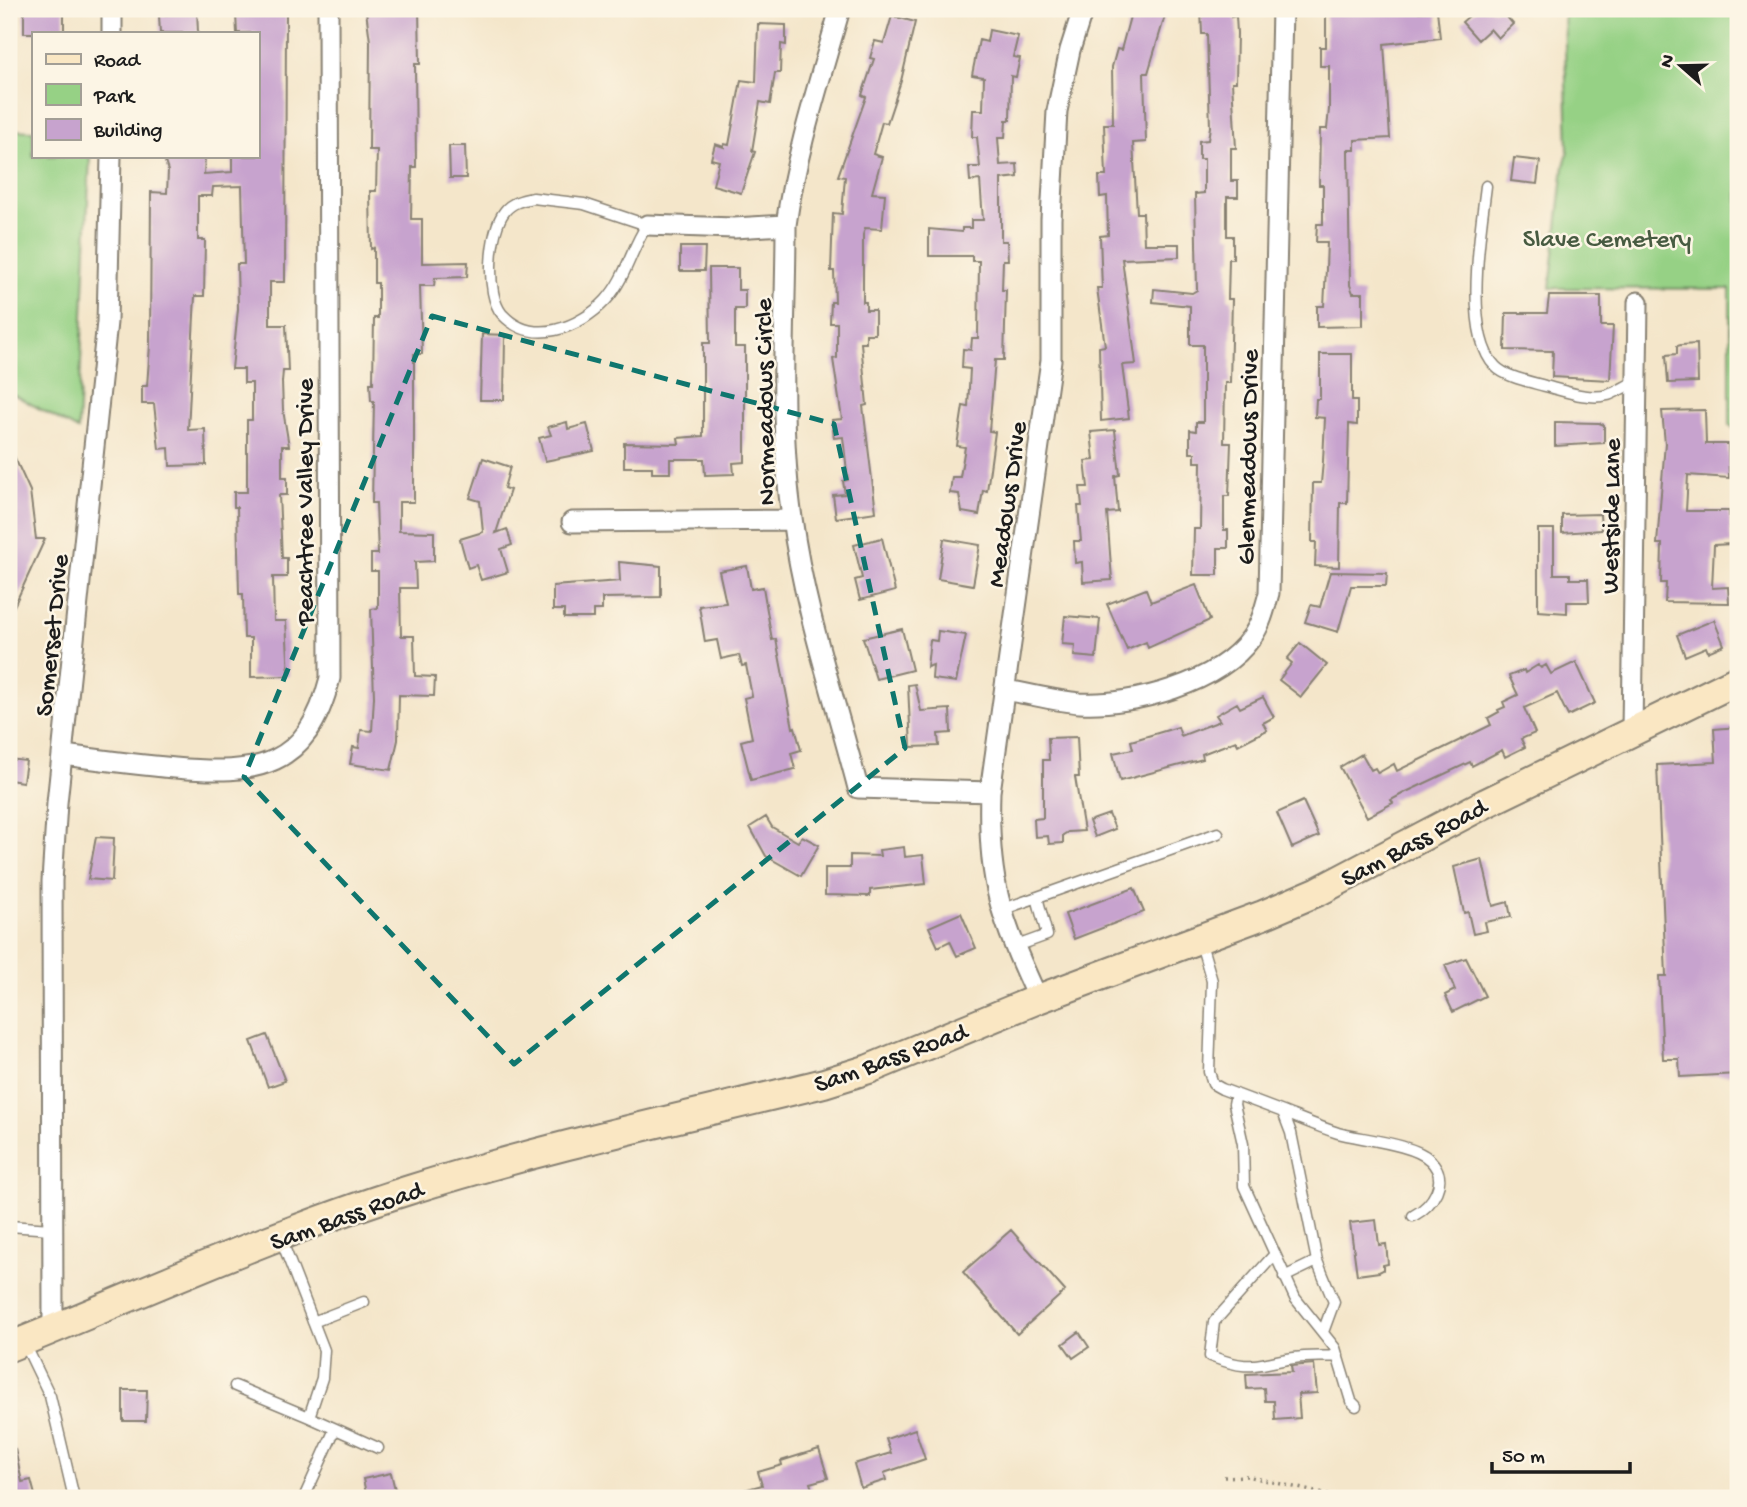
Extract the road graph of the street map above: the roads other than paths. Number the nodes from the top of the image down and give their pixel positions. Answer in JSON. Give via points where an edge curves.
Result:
{"nodes":[{"id":1,"x":112,"y":9,"type":"edge"},
{"id":2,"x":328,"y":9,"type":"edge"},
{"id":3,"x":840,"y":9,"type":"edge"},
{"id":4,"x":1083,"y":9,"type":"edge"},
{"id":5,"x":1282,"y":9,"type":"edge"},
{"id":6,"x":112,"y":32,"type":"edge"},
{"id":7,"x":111,"y":158,"type":"edge"},
{"id":8,"x":1486,"y":186,"type":"dead end"},
{"id":9,"x":647,"y":225,"type":"junction"},
{"id":10,"x":786,"y":225,"type":"junction"},
{"id":11,"x":1638,"y":302,"type":"dead end"},
{"id":12,"x":1637,"y":381,"type":"junction"},
{"id":13,"x":792,"y":520,"type":"junction"},
{"id":14,"x":572,"y":522,"type":"dead end"},
{"id":15,"x":1738,"y":680,"type":"edge"},
{"id":16,"x":1005,"y":690,"type":"junction"},
{"id":17,"x":1632,"y":731,"type":"junction"},
{"id":18,"x":64,"y":755,"type":"junction"},
{"id":19,"x":990,"y":792,"type":"junction"},
{"id":20,"x":1217,"y":834,"type":"dead end"},
{"id":21,"x":1037,"y":897,"type":"junction"},
{"id":22,"x":1000,"y":910,"type":"junction"},
{"id":23,"x":1199,"y":937,"type":"junction"},
{"id":24,"x":1014,"y":947,"type":"junction"},
{"id":25,"x":1038,"y":999,"type":"junction"},
{"id":26,"x":1236,"y":1094,"type":"junction"},
{"id":27,"x":1283,"y":1112,"type":"junction"},
{"id":28,"x":1413,"y":1216,"type":"dead end"},
{"id":29,"x":9,"y":1226,"type":"edge"},
{"id":30,"x":51,"y":1229,"type":"junction"},
{"id":31,"x":280,"y":1237,"type":"junction"},
{"id":32,"x":1274,"y":1255,"type":"junction"},
{"id":33,"x":1317,"y":1261,"type":"junction"},
{"id":34,"x":1284,"y":1277,"type":"junction"},
{"id":35,"x":364,"y":1302,"type":"dead end"},
{"id":36,"x":313,"y":1322,"type":"junction"},
{"id":37,"x":53,"y":1329,"type":"junction"},
{"id":38,"x":1323,"y":1332,"type":"junction"},
{"id":39,"x":16,"y":1344,"type":"edge"},
{"id":40,"x":1338,"y":1356,"type":"junction"},
{"id":41,"x":235,"y":1386,"type":"dead end"},
{"id":42,"x":1356,"y":1406,"type":"dead end"},
{"id":43,"x":309,"y":1417,"type":"junction"},
{"id":44,"x":335,"y":1429,"type":"junction"},
{"id":45,"x":378,"y":1448,"type":"dead end"},
{"id":46,"x":74,"y":1498,"type":"edge"},
{"id":47,"x":304,"y":1498,"type":"edge"}],
"edges":[{"from":1,"to":6,"type":"street"},
{"from":2,"to":18,"type":"street","name":"Peachtree Valley Drive","via":[[327,690],[316,718],[296,745],[253,769],[226,772]]},
{"from":3,"to":10,"type":"street","name":"Normeadows Circle","via":[[790,194]]},
{"from":4,"to":16,"type":"street","name":"Meadows Drive","via":[[1057,111],[1051,360]]},
{"from":5,"to":16,"type":"street","name":"Glenmeadows Drive","via":[[1269,593],[1259,626],[1230,661],[1210,673],[1129,700],[1079,703]]},
{"from":7,"to":18,"type":"street","name":"Somerset Drive","via":[[107,321]]},
{"from":8,"to":12,"type":"lane","via":[[1474,288],[1484,343],[1495,366],[1528,382],[1593,397],[1612,394]]},
{"from":9,"to":9,"type":"lane","via":[[617,285],[574,325],[561,330],[523,329],[501,313],[491,274],[492,245],[505,210],[513,204],[533,198],[563,200]]},
{"from":9,"to":10,"type":"street"},
{"from":10,"to":13,"type":"street","name":"Normeadows Circle","via":[[786,424]]},
{"from":11,"to":12,"type":"street","name":"Westside Lane"},
{"from":12,"to":17,"type":"street","name":"Westside Lane"},
{"from":13,"to":14,"type":"street"},
{"from":13,"to":19,"type":"street","name":"Normeadows Circle","via":[[814,624],[858,788]]},
{"from":15,"to":17,"type":"main road","name":"Sam Bass Road"},
{"from":16,"to":19,"type":"street","name":"Meadows Drive"},
{"from":17,"to":23,"type":"main road","name":"Sam Bass Road","via":[[1318,891]]},
{"from":18,"to":30,"type":"street","name":"Somerset Drive","via":[[52,881]]},
{"from":19,"to":22,"type":"street","name":"Meadows Drive","via":[[988,840]]},
{"from":20,"to":21,"type":"lane"},
{"from":21,"to":22,"type":"lane"},
{"from":21,"to":24,"type":"lane","via":[[1047,935]]},
{"from":22,"to":24,"type":"street","name":"Meadows Drive"},
{"from":23,"to":25,"type":"main road","name":"Sam Bass Road"},
{"from":23,"to":26,"type":"lane","via":[[1212,981],[1209,1072],[1213,1084]]},
{"from":24,"to":25,"type":"street","name":"Meadows Drive"},
{"from":25,"to":31,"type":"main road","name":"Sam Bass Road","via":[[869,1069],[512,1159]]},
{"from":26,"to":27,"type":"lane"},
{"from":26,"to":32,"type":"lane","via":[[1244,1186]]},
{"from":27,"to":28,"type":"lane","via":[[1429,1158],[1438,1187],[1428,1208]]},
{"from":27,"to":33,"type":"lane"},
{"from":29,"to":30,"type":"lane"},
{"from":30,"to":37,"type":"street","name":"Somerset Drive"},
{"from":31,"to":36,"type":"lane"},
{"from":31,"to":37,"type":"main road","name":"Sam Bass Road"},
{"from":32,"to":34,"type":"lane"},
{"from":32,"to":40,"type":"lane","via":[[1214,1322],[1210,1356],[1251,1368],[1294,1358]]},
{"from":33,"to":34,"type":"lane"},
{"from":33,"to":38,"type":"lane","via":[[1334,1302]]},
{"from":34,"to":38,"type":"lane","via":[[1307,1316]]},
{"from":35,"to":36,"type":"lane"},
{"from":36,"to":43,"type":"lane","via":[[324,1350],[322,1378]]},
{"from":37,"to":39,"type":"main road","name":"Sam Bass Road"},
{"from":38,"to":40,"type":"lane"},
{"from":39,"to":46,"type":"lane","via":[[50,1396]]},
{"from":40,"to":42,"type":"lane"},
{"from":41,"to":43,"type":"lane"},
{"from":43,"to":44,"type":"lane"},
{"from":44,"to":45,"type":"lane"},
{"from":44,"to":47,"type":"lane"}]}
